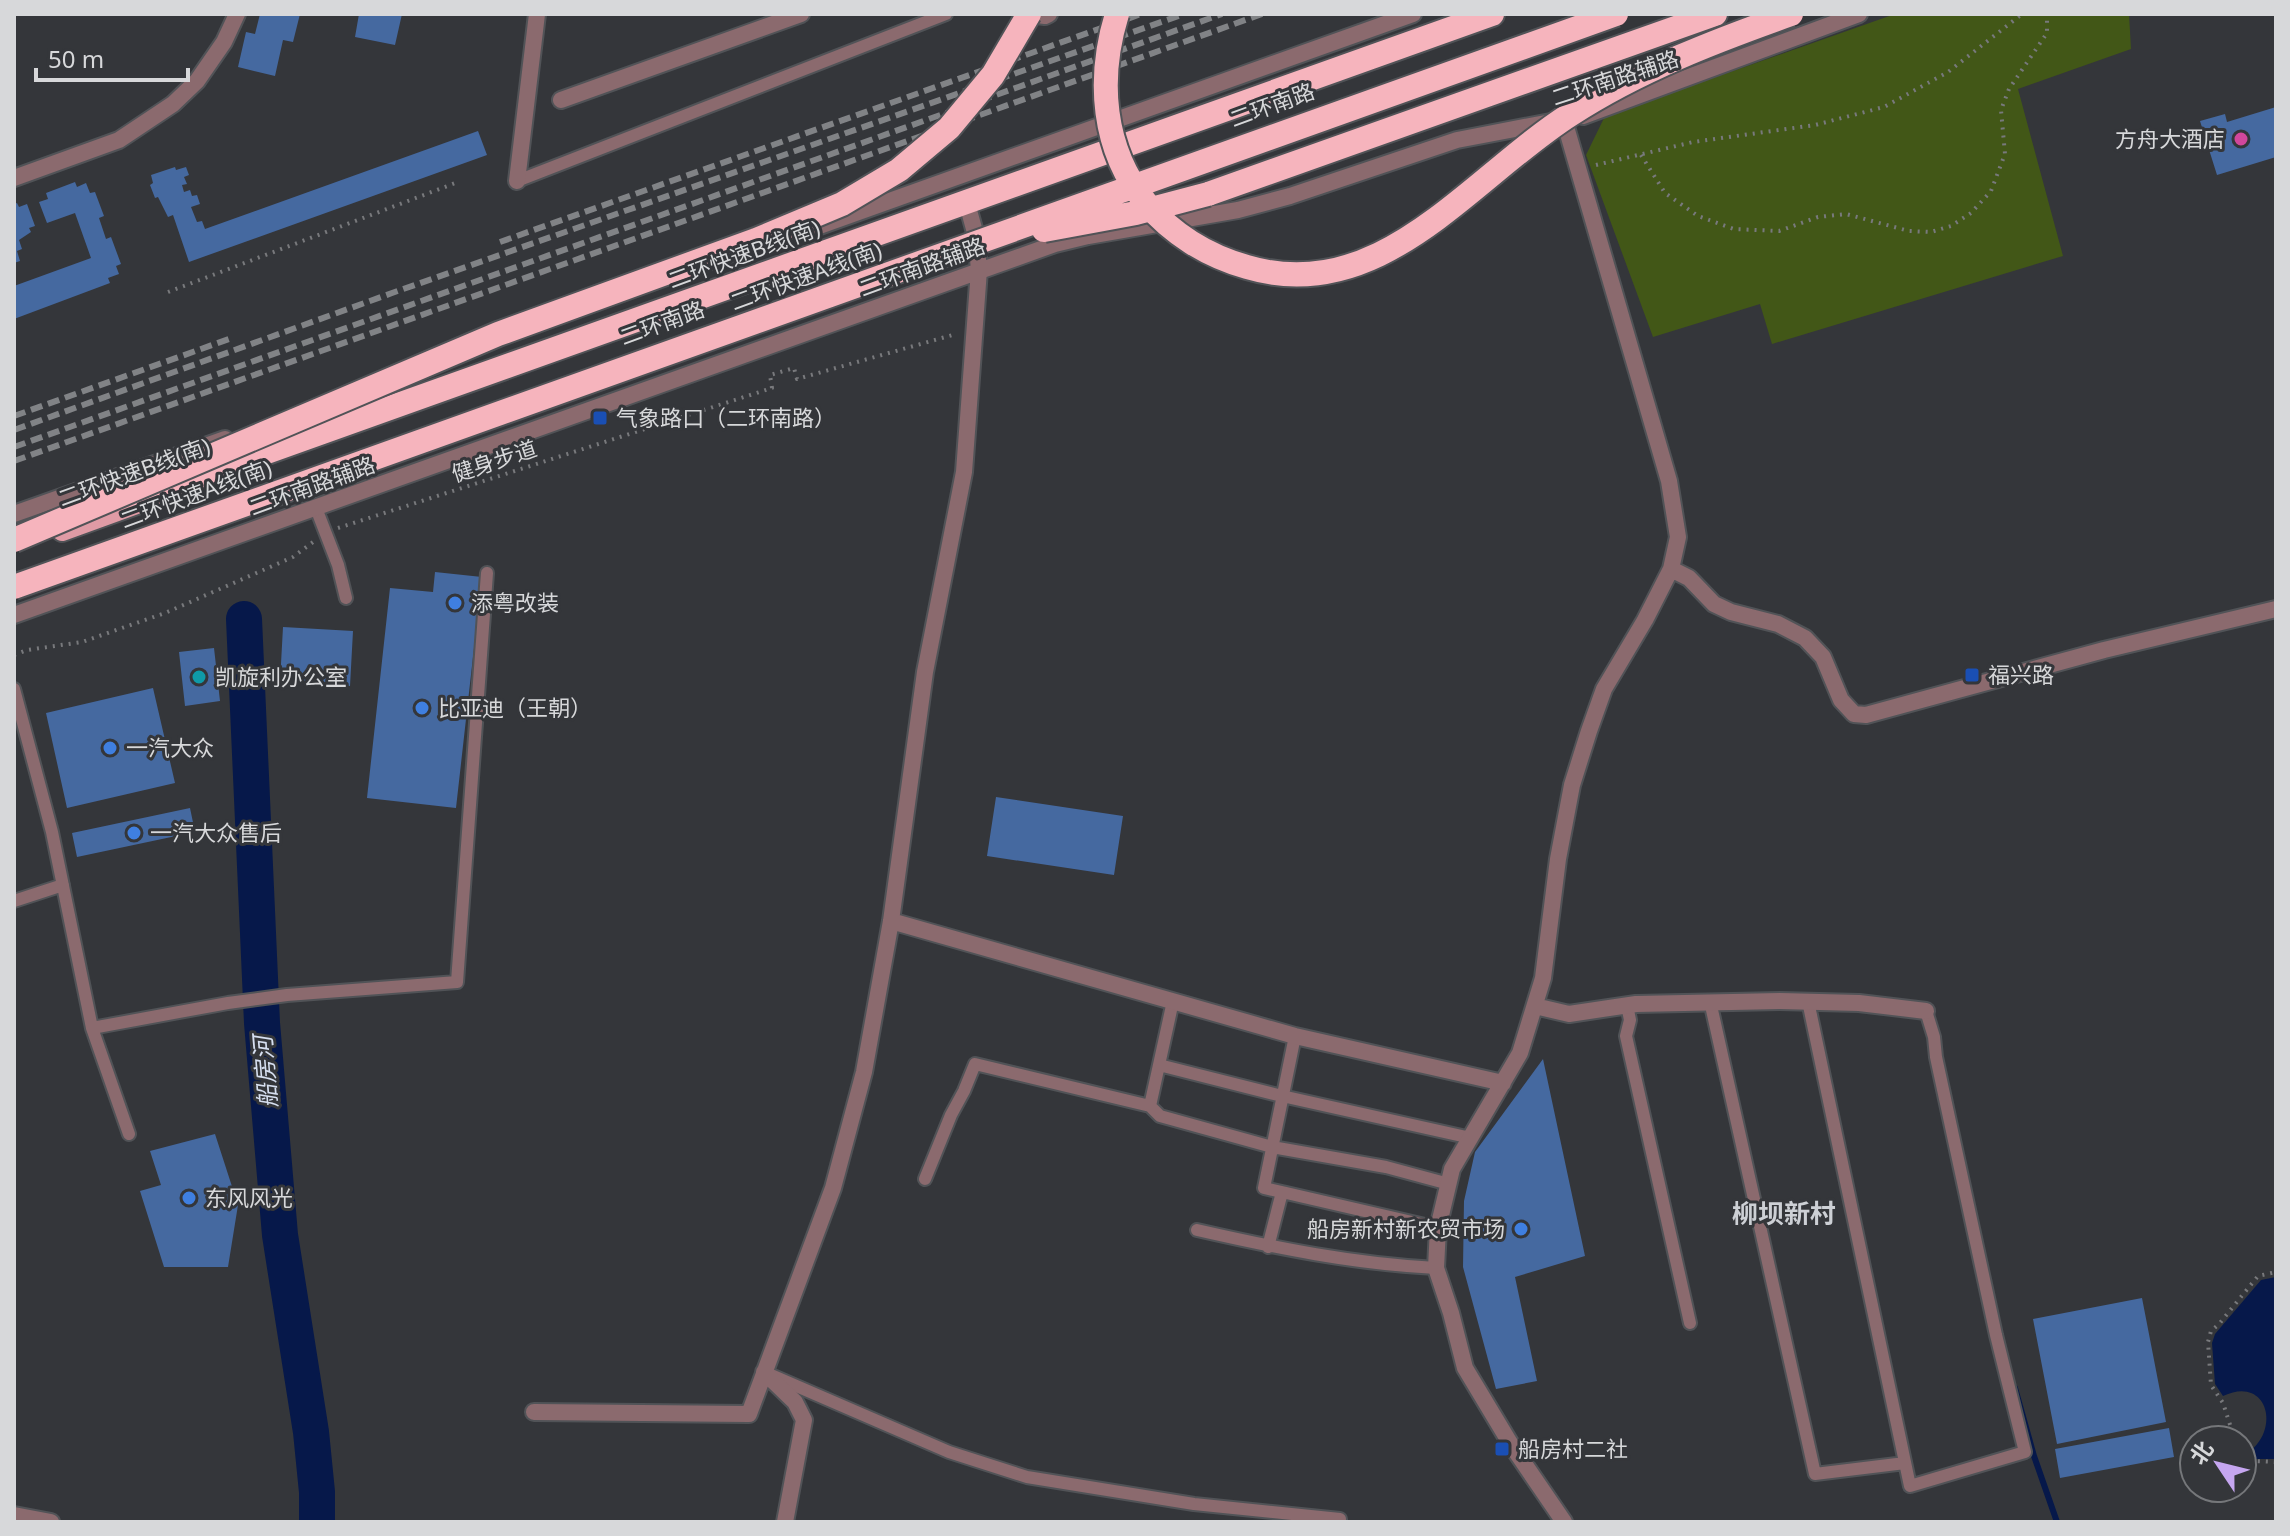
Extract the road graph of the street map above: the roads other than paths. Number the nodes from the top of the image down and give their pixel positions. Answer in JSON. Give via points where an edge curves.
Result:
{"nodes":[{"id":1,"x":237,"y":14,"type":"edge"},
{"id":2,"x":537,"y":14,"type":"edge"},
{"id":3,"x":801,"y":14,"type":"edge"},
{"id":4,"x":946,"y":14,"type":"edge"},
{"id":5,"x":1029,"y":14,"type":"edge"},
{"id":6,"x":1049,"y":14,"type":"edge"},
{"id":7,"x":1117,"y":14,"type":"edge"},
{"id":8,"x":1413,"y":14,"type":"edge"},
{"id":9,"x":1492,"y":14,"type":"edge"},
{"id":10,"x":1508,"y":14,"type":"edge"},
{"id":11,"x":1597,"y":14,"type":"edge"},
{"id":12,"x":1616,"y":14,"type":"edge"},
{"id":13,"x":1715,"y":14,"type":"edge"},
{"id":14,"x":1791,"y":14,"type":"edge"},
{"id":15,"x":1859,"y":14,"type":"edge"},
{"id":16,"x":561,"y":100,"type":"dead end"},
{"id":17,"x":1564,"y":120,"type":"junction"},
{"id":18,"x":14,"y":178,"type":"edge"},
{"id":19,"x":517,"y":181,"type":"joint"},
{"id":20,"x":968,"y":207,"type":"junction"},
{"id":21,"x":966,"y":243,"type":"junction"},
{"id":22,"x":979,"y":270,"type":"junction"},
{"id":23,"x":316,"y":508,"type":"junction"},
{"id":24,"x":14,"y":514,"type":"edge"},
{"id":25,"x":14,"y":544,"type":"edge"},
{"id":26,"x":1671,"y":569,"type":"junction"},
{"id":27,"x":487,"y":573,"type":"dead end"},
{"id":28,"x":14,"y":580,"type":"edge"},
{"id":29,"x":14,"y":587,"type":"edge"},
{"id":30,"x":346,"y":598,"type":"dead end"},
{"id":31,"x":2276,"y":609,"type":"edge"},
{"id":32,"x":14,"y":615,"type":"edge"},
{"id":33,"x":14,"y":689,"type":"edge"},
{"id":34,"x":63,"y":885,"type":"junction"},
{"id":35,"x":14,"y":901,"type":"edge"},
{"id":36,"x":891,"y":921,"type":"junction"},
{"id":37,"x":1173,"y":1001,"type":"junction"},
{"id":38,"x":1710,"y":1001,"type":"junction"},
{"id":39,"x":1808,"y":1001,"type":"junction"},
{"id":40,"x":1627,"y":1005,"type":"junction"},
{"id":41,"x":1535,"y":1006,"type":"junction"},
{"id":42,"x":1926,"y":1011,"type":"joint"},
{"id":43,"x":92,"y":1028,"type":"junction"},
{"id":44,"x":1295,"y":1036,"type":"junction"},
{"id":45,"x":1159,"y":1065,"type":"junction"},
{"id":46,"x":1503,"y":1083,"type":"junction"},
{"id":47,"x":1282,"y":1096,"type":"junction"},
{"id":48,"x":1150,"y":1106,"type":"junction"},
{"id":49,"x":129,"y":1134,"type":"dead end"},
{"id":50,"x":1471,"y":1138,"type":"junction"},
{"id":51,"x":1272,"y":1147,"type":"junction"},
{"id":52,"x":925,"y":1179,"type":"dead end"},
{"id":53,"x":1449,"y":1184,"type":"junction"},
{"id":54,"x":1282,"y":1192,"type":"junction"},
{"id":55,"x":1438,"y":1228,"type":"junction"},
{"id":56,"x":1197,"y":1230,"type":"dead end"},
{"id":57,"x":1268,"y":1247,"type":"junction"},
{"id":58,"x":1436,"y":1268,"type":"junction"},
{"id":59,"x":1690,"y":1323,"type":"dead end"},
{"id":60,"x":764,"y":1372,"type":"junction"},
{"id":61,"x":534,"y":1412,"type":"dead end"},
{"id":62,"x":1905,"y":1463,"type":"junction"},
{"id":63,"x":14,"y":1515,"type":"edge"},
{"id":64,"x":1340,"y":1519,"type":"dead end"},
{"id":65,"x":51,"y":1522,"type":"edge"},
{"id":66,"x":785,"y":1522,"type":"edge"},
{"id":67,"x":1564,"y":1522,"type":"edge"}],
"edges":[{"from":1,"to":18,"type":"street","via":[[197,81],[173,104],[119,140]]},
{"from":2,"to":19,"type":"street"},
{"from":3,"to":16,"type":"street"},
{"from":4,"to":19,"type":"lane"},
{"from":5,"to":6,"type":"street"},
{"from":5,"to":25,"type":"highway","bridge":true,"via":[[993,75],[949,128],[899,170],[842,204],[498,334]]},
{"from":7,"to":14,"type":"highway","bridge":true,"via":[[1106,60],[1107,109],[1118,156],[1140,195],[1169,226],[1219,258],[1255,270],[1304,276],[1357,265],[1408,239],[1527,145],[1611,90]]},
{"from":8,"to":24,"type":"street"},
{"from":9,"to":25,"type":"highway","name":"二环快速B线(南)","bridge":true},
{"from":10,"to":20,"type":"main road","name":"二环南路"},
{"from":11,"to":21,"type":"main road","name":"二环南路"},
{"from":12,"to":21,"type":"highway","name":"二环快速A线(南)","bridge":true},
{"from":13,"to":21,"type":"highway","bridge":true,"via":[[1191,200]]},
{"from":15,"to":17,"type":"street","name":"二环南路辅路"},
{"from":17,"to":22,"type":"street","name":"二环南路辅路","via":[[1457,140],[1250,207],[1071,239]]},
{"from":17,"to":26,"type":"street","via":[[1669,481],[1678,537]]},
{"from":20,"to":21,"type":"street"},
{"from":20,"to":25,"type":"main road","name":"二环南路"},
{"from":21,"to":22,"type":"street"},
{"from":21,"to":28,"type":"main road","name":"二环南路"},
{"from":21,"to":29,"type":"highway","name":"二环快速A线(南)","bridge":true},
{"from":22,"to":23,"type":"street","name":"二环南路辅路"},
{"from":22,"to":36,"type":"street","via":[[964,472],[925,672]]},
{"from":23,"to":30,"type":"lane"},
{"from":23,"to":32,"type":"street","name":"二环南路辅路"},
{"from":26,"to":31,"type":"street","via":[[1689,578],[1714,604],[1805,638],[1823,657],[1841,700],[1854,714],[1866,715]]},
{"from":26,"to":41,"type":"street","via":[[1604,689],[1576,771]]},
{"from":27,"to":43,"type":"lane","via":[[457,982],[287,995]]},
{"from":33,"to":34,"type":"lane"},
{"from":34,"to":35,"type":"lane"},
{"from":34,"to":43,"type":"lane"},
{"from":36,"to":37,"type":"street"},
{"from":36,"to":60,"type":"street","via":[[864,1072],[833,1188]]},
{"from":37,"to":44,"type":"street"},
{"from":37,"to":45,"type":"lane"},
{"from":38,"to":39,"type":"street"},
{"from":38,"to":40,"type":"street"},
{"from":38,"to":62,"type":"lane","via":[[1815,1474]]},
{"from":39,"to":42,"type":"street"},
{"from":39,"to":62,"type":"lane"},
{"from":40,"to":41,"type":"street","via":[[1569,1014]]},
{"from":40,"to":59,"type":"lane","via":[[1626,1036]]},
{"from":41,"to":46,"type":"street","via":[[1520,1053]]},
{"from":42,"to":62,"type":"lane","via":[[2025,1452],[1910,1486]]},
{"from":43,"to":49,"type":"lane"},
{"from":44,"to":46,"type":"street"},
{"from":44,"to":47,"type":"lane"},
{"from":45,"to":47,"type":"lane"},
{"from":45,"to":48,"type":"lane"},
{"from":46,"to":50,"type":"street"},
{"from":47,"to":50,"type":"lane"},
{"from":47,"to":51,"type":"lane"},
{"from":48,"to":51,"type":"lane","via":[[1160,1116]]},
{"from":48,"to":52,"type":"lane","via":[[975,1064]]},
{"from":50,"to":53,"type":"street"},
{"from":51,"to":53,"type":"lane"},
{"from":51,"to":54,"type":"lane","via":[[1264,1188]]},
{"from":53,"to":55,"type":"street"},
{"from":54,"to":55,"type":"lane"},
{"from":54,"to":57,"type":"lane"},
{"from":55,"to":58,"type":"street"},
{"from":56,"to":57,"type":"lane"},
{"from":57,"to":58,"type":"lane","via":[[1384,1266]]},
{"from":58,"to":67,"type":"street","via":[[1465,1368]]},
{"from":60,"to":61,"type":"street","via":[[749,1414]]},
{"from":60,"to":64,"type":"lane","via":[[949,1452],[1027,1477],[1194,1504]]},
{"from":60,"to":66,"type":"street","via":[[795,1402],[804,1420]]},
{"from":63,"to":65,"type":"street"}]}
